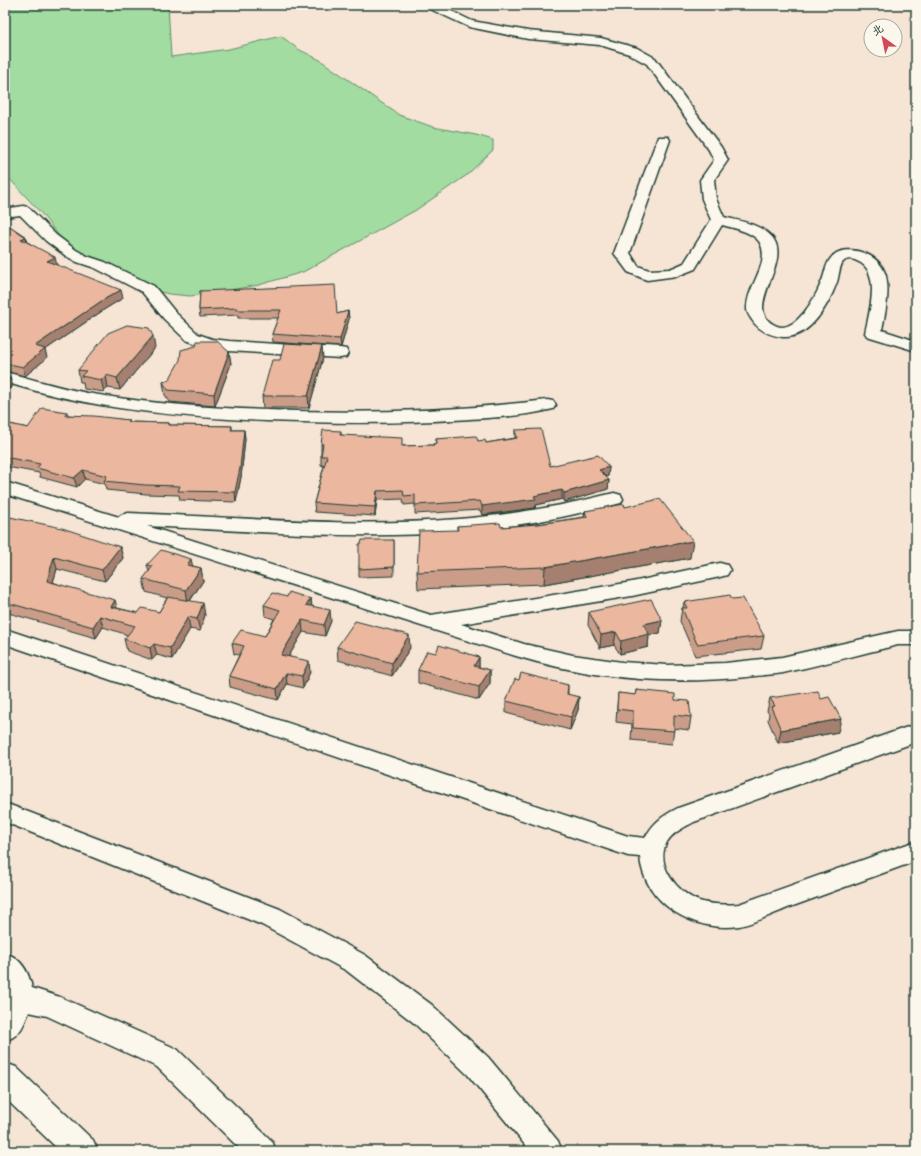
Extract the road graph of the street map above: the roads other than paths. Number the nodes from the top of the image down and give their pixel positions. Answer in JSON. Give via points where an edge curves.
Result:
{"nodes":[{"id":1,"x":430,"y":5,"type":"edge"},
{"id":2,"x":663,"y":140,"type":"dead end"},
{"id":3,"x":5,"y":213,"type":"edge"},
{"id":4,"x":718,"y":220,"type":"junction"},
{"id":5,"x":916,"y":346,"type":"edge"},
{"id":6,"x":340,"y":353,"type":"dead end"},
{"id":7,"x":5,"y":378,"type":"edge"},
{"id":8,"x":547,"y":405,"type":"dead end"},
{"id":9,"x":5,"y":488,"type":"edge"},
{"id":10,"x":614,"y":499,"type":"dead end"},
{"id":11,"x":80,"y":511,"type":"junction"},
{"id":12,"x":720,"y":570,"type":"dead end"},
{"id":13,"x":430,"y":622,"type":"junction"},
{"id":14,"x":5,"y":636,"type":"edge"},
{"id":15,"x":916,"y":638,"type":"edge"},
{"id":16,"x":916,"y":733,"type":"edge"},
{"id":17,"x":5,"y":812,"type":"edge"},
{"id":18,"x":653,"y":849,"type":"junction"},
{"id":19,"x":916,"y":851,"type":"edge"},
{"id":20,"x":5,"y":964,"type":"edge"},
{"id":21,"x":18,"y":997,"type":"junction"},
{"id":22,"x":5,"y":1030,"type":"edge"},
{"id":23,"x":5,"y":1077,"type":"edge"},
{"id":24,"x":82,"y":1151,"type":"edge"},
{"id":25,"x":262,"y":1151,"type":"edge"},
{"id":26,"x":548,"y":1151,"type":"edge"}],
"edges":[{"from":1,"to":4,"type":"street","via":[[469,24],[528,35],[601,42],[633,51],[651,61],[721,160],[707,180],[709,199]]},
{"from":2,"to":4,"type":"street","via":[[622,253],[633,269],[647,275],[672,273],[690,266]]},
{"from":3,"to":6,"type":"street","via":[[23,210],[51,238],[71,253],[148,289],[170,316],[192,337],[229,346]]},
{"from":4,"to":5,"type":"street","via":[[740,224],[766,238],[770,245],[770,258],[756,297],[755,308],[758,319],[766,327],[784,332],[797,329],[825,292],[836,261],[843,256],[856,256],[865,258],[876,267],[879,278],[878,307],[873,333]]},
{"from":7,"to":8,"type":"street","via":[[65,395],[140,406],[220,413],[344,418],[407,417],[490,412]]},
{"from":9,"to":11,"type":"street"},
{"from":10,"to":11,"type":"street","via":[[581,508],[510,519],[439,526],[370,528],[127,519]]},
{"from":11,"to":13,"type":"street"},
{"from":12,"to":13,"type":"street","via":[[632,589]]},
{"from":13,"to":15,"type":"street","via":[[523,651],[573,663],[667,673],[725,671],[782,665],[898,638]]},
{"from":14,"to":18,"type":"street","via":[[628,846]]},
{"from":16,"to":18,"type":"street","via":[[686,815],[671,823],[659,835]]},
{"from":17,"to":26,"type":"street","via":[[271,917],[356,963],[423,1014],[478,1066]]},
{"from":18,"to":19,"type":"street","via":[[653,866],[659,882],[670,895],[684,906],[720,916],[739,915]]},
{"from":20,"to":21,"type":"street","via":[[14,973],[19,989]]},
{"from":21,"to":22,"type":"street","via":[[17,1008]]},
{"from":21,"to":25,"type":"street","via":[[51,1004],[167,1058]]},
{"from":23,"to":24,"type":"highway"}]}
